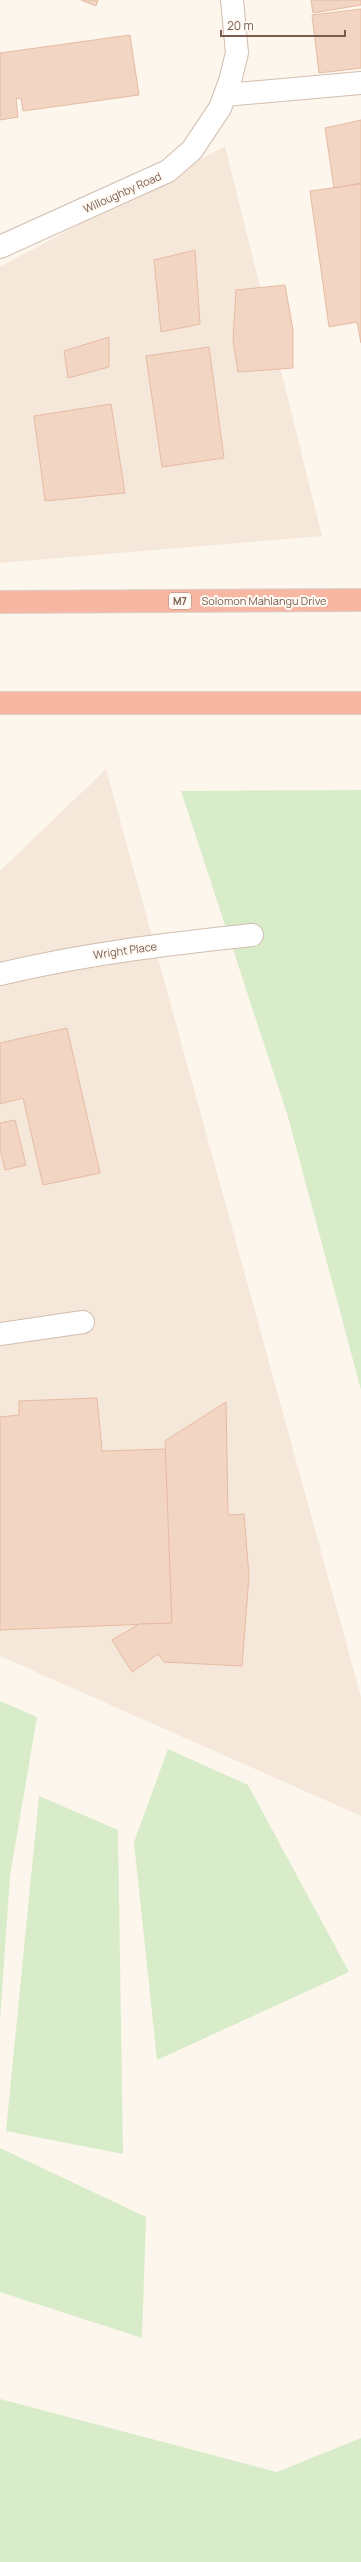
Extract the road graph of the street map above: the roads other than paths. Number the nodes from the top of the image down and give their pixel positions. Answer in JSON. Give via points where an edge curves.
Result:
{"nodes":[{"id":1,"x":232,"y":0,"type":"edge"},
{"id":2,"x":361,"y":83,"type":"edge"},
{"id":3,"x":222,"y":102,"type":"junction"},
{"id":4,"x":0,"y":247,"type":"edge"},
{"id":5,"x":361,"y":600,"type":"edge"},
{"id":6,"x":0,"y":602,"type":"edge"},
{"id":7,"x":0,"y":703,"type":"edge"},
{"id":8,"x":361,"y":703,"type":"edge"},
{"id":9,"x":252,"y":935,"type":"dead end"},
{"id":10,"x":0,"y":974,"type":"edge"},
{"id":11,"x":83,"y":1322,"type":"dead end"},
{"id":12,"x":0,"y":1334,"type":"edge"}],
"edges":[{"from":1,"to":3,"type":"street","name":"Willoughby Road","via":[[237,53]]},
{"from":2,"to":3,"type":"street"},
{"from":3,"to":4,"type":"street","name":"Willoughby Road","via":[[192,150],[168,172]]},
{"from":5,"to":6,"type":"highway","name":"Solomon Mahlangu Drive","number":"M7"},
{"from":7,"to":8,"type":"highway"},
{"from":9,"to":10,"type":"street","name":"Wright Place","via":[[117,950],[61,959]]},
{"from":11,"to":12,"type":"street"}]}
